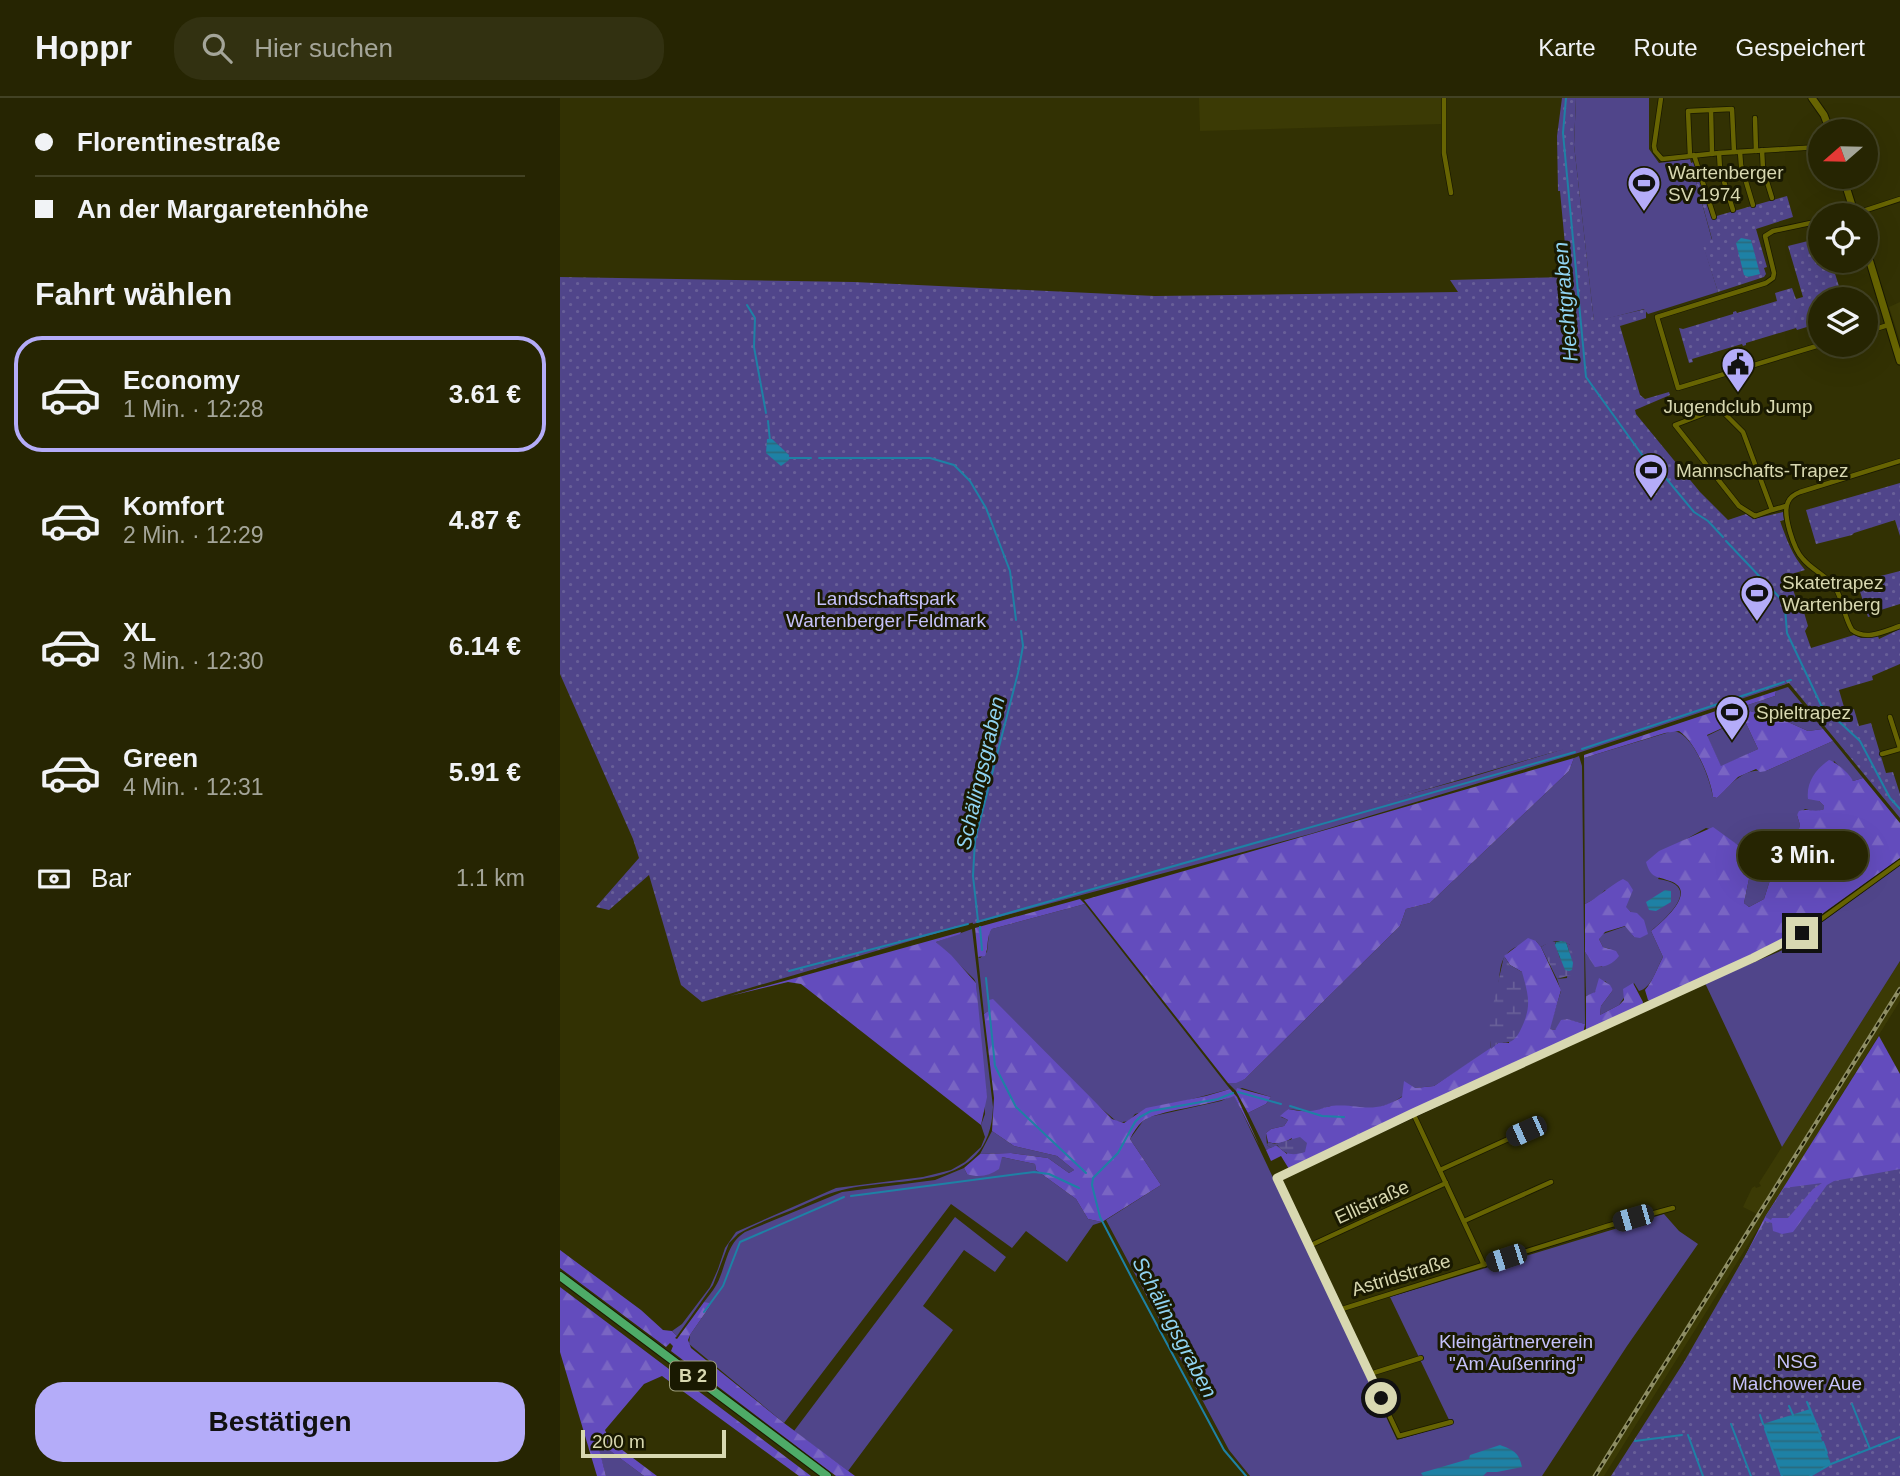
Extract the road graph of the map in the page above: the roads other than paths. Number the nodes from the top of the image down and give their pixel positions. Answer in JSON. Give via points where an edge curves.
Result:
{"nodes":[{"id":1,"x":1444,"y":98,"type":"edge"},
{"id":2,"x":1661,"y":98,"type":"edge"},
{"id":3,"x":1812,"y":98,"type":"edge"},
{"id":4,"x":1710,"y":110,"type":"junction"},
{"id":5,"x":1755,"y":118,"type":"dead end"},
{"id":6,"x":1826,"y":119,"type":"edge"},
{"id":7,"x":1808,"y":148,"type":"edge"},
{"id":8,"x":1759,"y":150,"type":"junction"},
{"id":9,"x":1734,"y":152,"type":"junction"},
{"id":10,"x":1741,"y":152,"type":"junction"},
{"id":11,"x":1719,"y":153,"type":"junction"},
{"id":12,"x":1712,"y":154,"type":"junction"},
{"id":13,"x":1692,"y":156,"type":"junction"},
{"id":14,"x":1451,"y":193,"type":"dead end"},
{"id":15,"x":1772,"y":198,"type":"dead end"},
{"id":16,"x":1900,"y":199,"type":"edge"},
{"id":17,"x":1753,"y":205,"type":"dead end"},
{"id":18,"x":1878,"y":207,"type":"edge"},
{"id":19,"x":1733,"y":210,"type":"dead end"},
{"id":20,"x":1714,"y":217,"type":"dead end"},
{"id":21,"x":1808,"y":224,"type":"edge"},
{"id":22,"x":1873,"y":273,"type":"edge"},
{"id":23,"x":1888,"y":325,"type":"junction"},
{"id":24,"x":1878,"y":328,"type":"edge"},
{"id":25,"x":1808,"y":349,"type":"edge"},
{"id":26,"x":1900,"y":361,"type":"edge"},
{"id":27,"x":1900,"y":461,"type":"edge"},
{"id":28,"x":1786,"y":506,"type":"junction"},
{"id":29,"x":1772,"y":510,"type":"junction"},
{"id":30,"x":1900,"y":626,"type":"edge"},
{"id":31,"x":1890,"y":717,"type":"dead end"},
{"id":32,"x":1900,"y":748,"type":"edge"},
{"id":33,"x":1882,"y":754,"type":"dead end"},
{"id":34,"x":1900,"y":862,"type":"edge"},
{"id":35,"x":1413,"y":1113,"type":"junction"},
{"id":36,"x":1526,"y":1131,"type":"dead end"},
{"id":37,"x":1440,"y":1170,"type":"junction"},
{"id":38,"x":1550,"y":1182,"type":"dead end"},
{"id":39,"x":1446,"y":1183,"type":"junction"},
{"id":40,"x":1673,"y":1208,"type":"dead end"},
{"id":41,"x":1464,"y":1222,"type":"junction"},
{"id":42,"x":1309,"y":1246,"type":"junction"},
{"id":43,"x":1484,"y":1265,"type":"junction"},
{"id":44,"x":560,"y":1276,"type":"edge"},
{"id":45,"x":1339,"y":1310,"type":"junction"},
{"id":46,"x":1421,"y":1358,"type":"dead end"},
{"id":47,"x":1370,"y":1374,"type":"junction"},
{"id":48,"x":1451,"y":1422,"type":"dead end"},
{"id":49,"x":827,"y":1476,"type":"edge"}],
"edges":[{"from":1,"to":14,"type":"street","via":[[1444,153]]},
{"from":2,"to":13,"type":"street","via":[[1655,151],[1662,159]]},
{"from":3,"to":6,"type":"main road"},
{"from":4,"to":9,"type":"street","via":[[1732,109]]},
{"from":4,"to":12,"type":"street"},
{"from":4,"to":13,"type":"street","via":[[1688,111]]},
{"from":5,"to":8,"type":"street"},
{"from":7,"to":8,"type":"street"},
{"from":8,"to":10,"type":"street"},
{"from":8,"to":15,"type":"street"},
{"from":9,"to":10,"type":"street"},
{"from":9,"to":11,"type":"street"},
{"from":10,"to":17,"type":"street"},
{"from":11,"to":12,"type":"street"},
{"from":11,"to":19,"type":"street"},
{"from":12,"to":13,"type":"street"},
{"from":13,"to":20,"type":"street"},
{"from":16,"to":18,"type":"street"},
{"from":21,"to":25,"type":"street","via":[[1765,236],[1774,273],[1766,283],[1657,317],[1678,387]]},
{"from":22,"to":23,"type":"main road"},
{"from":23,"to":24,"type":"street"},
{"from":23,"to":26,"type":"main road"},
{"from":27,"to":28,"type":"street","via":[[1800,492]]},
{"from":28,"to":29,"type":"street"},
{"from":28,"to":30,"type":"street","via":[[1797,550],[1837,590],[1852,630],[1871,635]]},
{"from":29,"to":29,"type":"street","via":[[1755,516],[1739,506],[1675,425],[1721,407],[1743,432]]},
{"from":31,"to":32,"type":"street"},
{"from":32,"to":33,"type":"street"},
{"from":34,"to":35,"type":"street","via":[[1780,945]]},
{"from":35,"to":37,"type":"street"},
{"from":35,"to":42,"type":"street","via":[[1277,1178]]},
{"from":36,"to":37,"type":"street"},
{"from":37,"to":39,"type":"street"},
{"from":38,"to":41,"type":"street"},
{"from":39,"to":41,"type":"street"},
{"from":39,"to":42,"type":"street","name":"Ellistraße"},
{"from":40,"to":43,"type":"street","name":"Astridstraße"},
{"from":41,"to":43,"type":"street"},
{"from":42,"to":45,"type":"street"},
{"from":43,"to":45,"type":"street","name":"Astridstraße"},
{"from":44,"to":49,"type":"main road","number":"B 2"},
{"from":45,"to":47,"type":"street"},
{"from":46,"to":47,"type":"street"},
{"from":47,"to":48,"type":"street","via":[[1399,1436]]}]}
